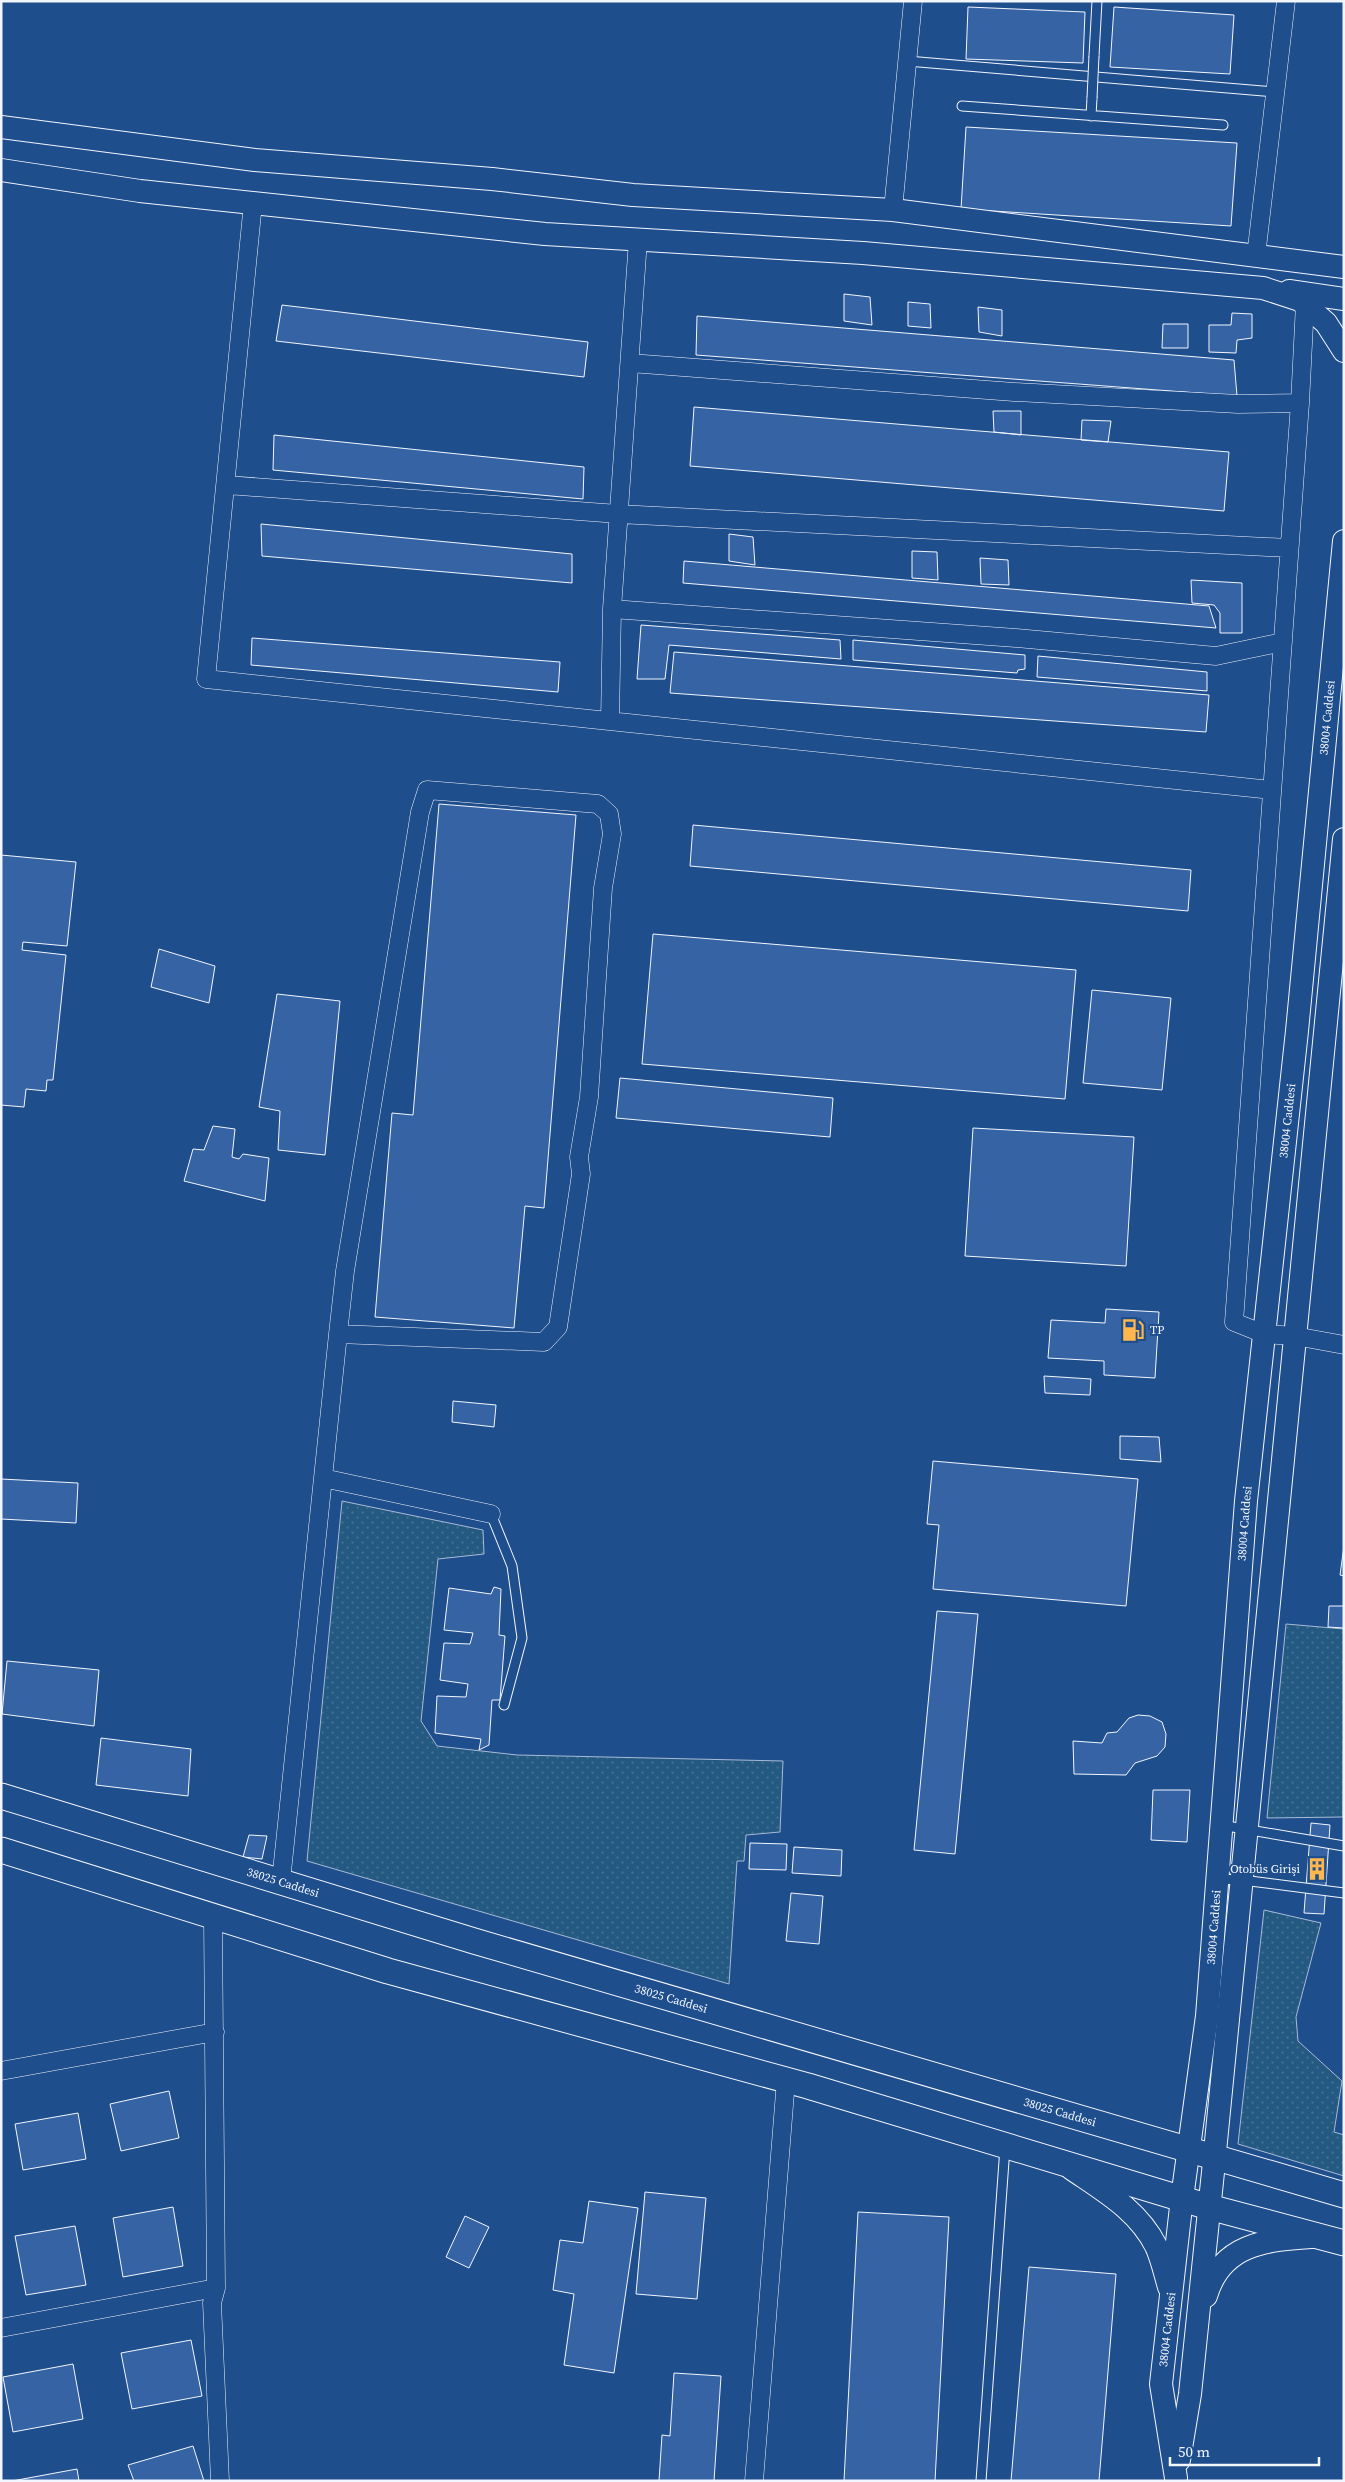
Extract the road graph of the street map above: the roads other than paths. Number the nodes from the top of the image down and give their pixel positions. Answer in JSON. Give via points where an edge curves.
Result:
{"nodes":[{"id":1,"x":913,"y":1,"type":"edge"},
{"id":2,"x":1097,"y":1,"type":"edge"},
{"id":3,"x":1286,"y":1,"type":"edge"},
{"id":4,"x":907,"y":61,"type":"junction"},
{"id":5,"x":1276,"y":92,"type":"junction"},
{"id":6,"x":962,"y":106,"type":"dead end"},
{"id":7,"x":1091,"y":116,"type":"junction"},
{"id":8,"x":1223,"y":126,"type":"dead end"},
{"id":9,"x":1,"y":127,"type":"edge"},
{"id":10,"x":1,"y":170,"type":"edge"},
{"id":11,"x":254,"y":203,"type":"junction"},
{"id":12,"x":893,"y":210,"type":"junction"},
{"id":13,"x":638,"y":240,"type":"junction"},
{"id":14,"x":1256,"y":256,"type":"junction"},
{"id":15,"x":1344,"y":267,"type":"edge"},
{"id":16,"x":1263,"y":288,"type":"junction"},
{"id":17,"x":1344,"y":299,"type":"edge"},
{"id":18,"x":1305,"y":304,"type":"junction"},
{"id":19,"x":1344,"y":351,"type":"edge"},
{"id":20,"x":630,"y":363,"type":"junction"},
{"id":21,"x":1300,"y":403,"type":"junction"},
{"id":22,"x":227,"y":485,"type":"junction"},
{"id":23,"x":618,"y":514,"type":"junction"},
{"id":24,"x":1344,"y":541,"type":"edge"},
{"id":25,"x":1288,"y":548,"type":"junction"},
{"id":26,"x":612,"y":609,"type":"junction"},
{"id":27,"x":1283,"y":642,"type":"junction"},
{"id":28,"x":610,"y":721,"type":"junction"},
{"id":29,"x":1272,"y":790,"type":"junction"},
{"id":30,"x":1317,"y":826,"type":"junction"},
{"id":31,"x":1344,"y":831,"type":"edge"},
{"id":32,"x":1344,"y":838,"type":"edge"},
{"id":33,"x":338,"y":1334,"type":"junction"},
{"id":34,"x":1264,"y":1334,"type":"junction"},
{"id":35,"x":1295,"y":1336,"type":"junction"},
{"id":36,"x":1344,"y":1345,"type":"edge"},
{"id":37,"x":323,"y":1478,"type":"junction"},
{"id":38,"x":491,"y":1514,"type":"joint"},
{"id":39,"x":504,"y":1704,"type":"dead end"},
{"id":40,"x":1,"y":1796,"type":"edge"},
{"id":41,"x":1221,"y":1825,"type":"junction"},
{"id":42,"x":1246,"y":1830,"type":"junction"},
{"id":43,"x":1344,"y":1846,"type":"edge"},
{"id":44,"x":1,"y":1850,"type":"edge"},
{"id":45,"x":1217,"y":1879,"type":"junction"},
{"id":46,"x":1242,"y":1880,"type":"junction"},
{"id":47,"x":280,"y":1881,"type":"junction"},
{"id":48,"x":1344,"y":1893,"type":"edge"},
{"id":49,"x":213,"y":1916,"type":"junction"},
{"id":50,"x":215,"y":2032,"type":"junction"},
{"id":51,"x":1,"y":2071,"type":"edge"},
{"id":52,"x":786,"y":2080,"type":"junction"},
{"id":53,"x":1005,"y":2145,"type":"junction"},
{"id":54,"x":1190,"y":2150,"type":"junction"},
{"id":55,"x":1214,"y":2157,"type":"junction"},
{"id":56,"x":1063,"y":2163,"type":"junction"},
{"id":57,"x":1344,"y":2195,"type":"edge"},
{"id":58,"x":1182,"y":2198,"type":"junction"},
{"id":59,"x":1209,"y":2207,"type":"junction"},
{"id":60,"x":1318,"y":2236,"type":"junction"},
{"id":61,"x":1344,"y":2244,"type":"edge"},
{"id":62,"x":216,"y":2288,"type":"junction"},
{"id":63,"x":1172,"y":2294,"type":"junction"},
{"id":64,"x":1,"y":2328,"type":"edge"},
{"id":65,"x":1197,"y":2330,"type":"junction"},
{"id":66,"x":1176,"y":2480,"type":"edge"},
{"id":67,"x":220,"y":2481,"type":"edge"},
{"id":68,"x":754,"y":2481,"type":"edge"},
{"id":69,"x":982,"y":2481,"type":"edge"}],
"edges":[{"from":1,"to":4,"type":"street"},
{"from":2,"to":7,"type":"lane","bridge":true},
{"from":3,"to":5,"type":"street"},
{"from":4,"to":5,"type":"lane"},
{"from":4,"to":12,"type":"street"},
{"from":5,"to":14,"type":"street"},
{"from":6,"to":7,"type":"lane"},
{"from":7,"to":8,"type":"lane"},
{"from":9,"to":12,"type":"street","via":[[255,160],[492,179],[633,195]]},
{"from":10,"to":11,"type":"street","via":[[140,191]]},
{"from":11,"to":13,"type":"street","via":[[545,234]]},
{"from":11,"to":22,"type":"street"},
{"from":12,"to":14,"type":"street"},
{"from":13,"to":16,"type":"street","via":[[863,253]]},
{"from":13,"to":20,"type":"street"},
{"from":14,"to":15,"type":"street"},
{"from":16,"to":17,"type":"street"},
{"from":16,"to":18,"type":"street"},
{"from":18,"to":19,"type":"street","via":[[1326,323]]},
{"from":18,"to":21,"type":"street"},
{"from":20,"to":21,"type":"street","via":[[1014,392],[1238,404]]},
{"from":20,"to":23,"type":"street"},
{"from":21,"to":25,"type":"street"},
{"from":22,"to":23,"type":"street"},
{"from":22,"to":28,"type":"street","via":[[206,679]]},
{"from":23,"to":25,"type":"street"},
{"from":23,"to":26,"type":"street"},
{"from":24,"to":30,"type":"street","name":"38004 Caddesi"},
{"from":25,"to":27,"type":"street"},
{"from":26,"to":27,"type":"street","via":[[1216,656]]},
{"from":26,"to":28,"type":"street"},
{"from":27,"to":29,"type":"street"},
{"from":28,"to":29,"type":"street"},
{"from":29,"to":34,"type":"street","via":[[1234,1322]]},
{"from":30,"to":31,"type":"street"},
{"from":30,"to":34,"type":"street","name":"38004 Caddesi"},
{"from":32,"to":35,"type":"street","name":"38004 Caddesi"},
{"from":33,"to":33,"type":"street","via":[[346,1262],[420,812],[427,790],[598,804],[609,814],[612,834],[603,888],[589,1097],[558,1327],[544,1342]]},
{"from":33,"to":37,"type":"street"},
{"from":34,"to":35,"type":"street"},
{"from":34,"to":41,"type":"street","name":"38004 Caddesi","via":[[1246,1501]]},
{"from":35,"to":36,"type":"street"},
{"from":35,"to":42,"type":"street","name":"38004 Caddesi"},
{"from":37,"to":38,"type":"street"},
{"from":37,"to":47,"type":"street"},
{"from":38,"to":39,"type":"lane","via":[[512,1566],[522,1638]]},
{"from":40,"to":47,"type":"main road","name":"38025 Caddesi"},
{"from":41,"to":42,"type":"lane"},
{"from":41,"to":45,"type":"street","name":"38004 Caddesi"},
{"from":42,"to":43,"type":"lane"},
{"from":42,"to":46,"type":"street","name":"38004 Caddesi"},
{"from":44,"to":49,"type":"main road"},
{"from":45,"to":46,"type":"lane"},
{"from":45,"to":54,"type":"street","name":"38004 Caddesi","via":[[1207,2016]]},
{"from":46,"to":48,"type":"lane"},
{"from":46,"to":55,"type":"street","name":"38004 Caddesi"},
{"from":47,"to":54,"type":"main road","name":"38025 Caddesi","via":[[474,1941]]},
{"from":49,"to":50,"type":"street"},
{"from":49,"to":52,"type":"main road","via":[[388,1971]]},
{"from":50,"to":51,"type":"street"},
{"from":50,"to":62,"type":"street"},
{"from":52,"to":53,"type":"main road"},
{"from":52,"to":68,"type":"street"},
{"from":53,"to":56,"type":"main road"},
{"from":53,"to":69,"type":"lane"},
{"from":54,"to":55,"type":"main road","name":"38025 Caddesi"},
{"from":54,"to":58,"type":"street","name":"38004 Caddesi"},
{"from":55,"to":57,"type":"main road","name":"38025 Caddesi"},
{"from":55,"to":59,"type":"street","name":"38004 Caddesi"},
{"from":56,"to":58,"type":"main road"},
{"from":56,"to":63,"type":"street","via":[[1127,2207],[1146,2229],[1157,2248]]},
{"from":58,"to":59,"type":"main road"},
{"from":58,"to":63,"type":"street","name":"38004 Caddesi"},
{"from":59,"to":60,"type":"main road"},
{"from":59,"to":65,"type":"street","name":"38004 Caddesi"},
{"from":60,"to":61,"type":"main road"},
{"from":60,"to":65,"type":"street","via":[[1256,2243],[1232,2256],[1218,2270],[1210,2285]]},
{"from":62,"to":64,"type":"street"},
{"from":62,"to":67,"type":"street","via":[[212,2303]]},
{"from":63,"to":66,"type":"street","name":"38004 Caddesi","via":[[1161,2384]]},
{"from":65,"to":66,"type":"street","name":"38004 Caddesi"}]}
